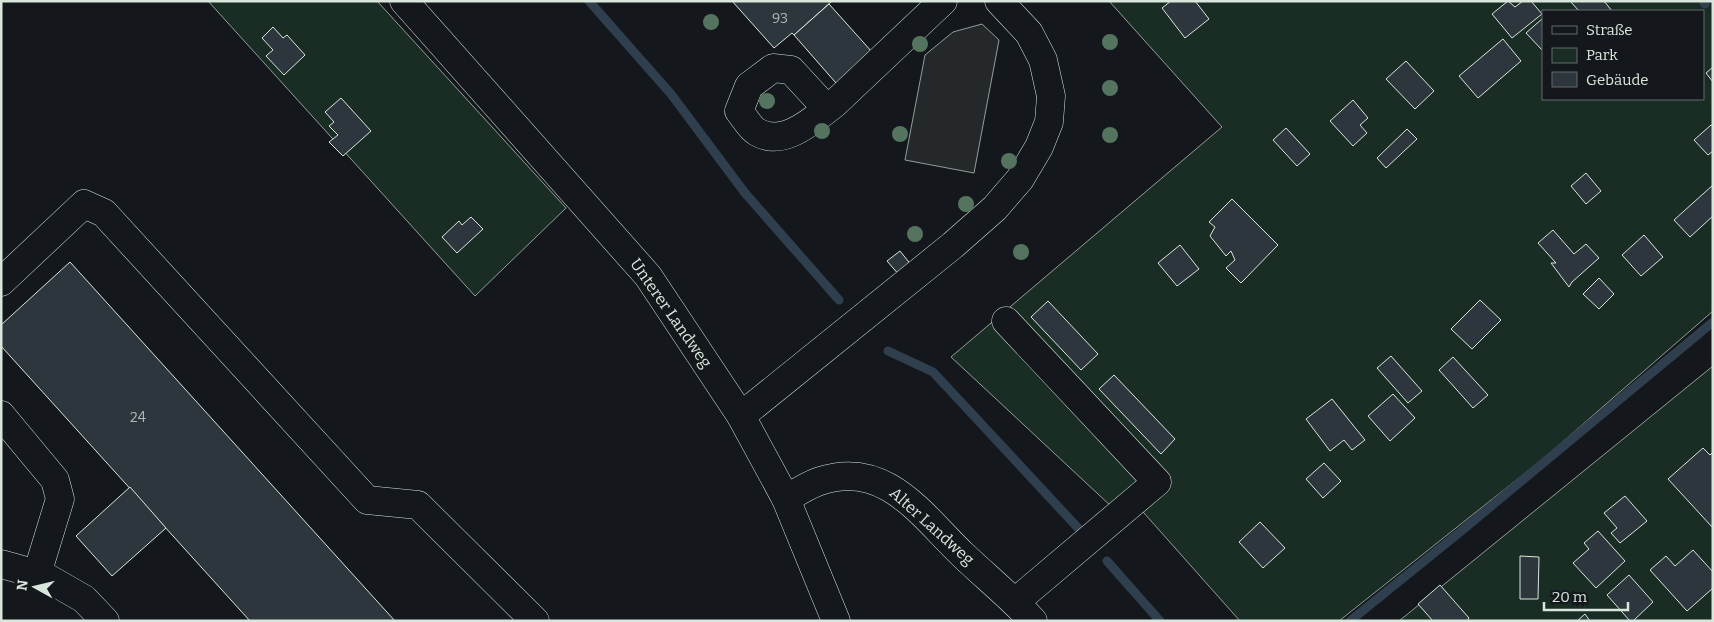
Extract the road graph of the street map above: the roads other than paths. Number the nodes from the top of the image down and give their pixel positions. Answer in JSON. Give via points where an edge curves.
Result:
{"nodes":[{"id":1,"x":404,"y":1,"type":"edge"},
{"id":2,"x":943,"y":1,"type":"edge"},
{"id":3,"x":999,"y":1,"type":"edge"},
{"id":4,"x":827,"y":109,"type":"dead end"},
{"id":5,"x":1,"y":282,"type":"edge"},
{"id":6,"x":1006,"y":321,"type":"dead end"},
{"id":7,"x":1,"y":415,"type":"edge"},
{"id":8,"x":741,"y":416,"type":"junction"},
{"id":9,"x":786,"y":499,"type":"junction"},
{"id":10,"x":1,"y":564,"type":"edge"},
{"id":11,"x":37,"y":574,"type":"junction"},
{"id":12,"x":1024,"y":611,"type":"edge"},
{"id":13,"x":105,"y":621,"type":"edge"},
{"id":14,"x":535,"y":621,"type":"edge"},
{"id":15,"x":836,"y":621,"type":"edge"}],
"edges":[{"from":1,"to":8,"type":"main road","name":"Unterer Landweg","via":[[648,276]]},
{"from":2,"to":4,"type":"main road"},
{"from":3,"to":8,"type":"main road","via":[[1029,33],[1043,60],[1051,96],[1049,122],[1039,147],[1020,178],[995,208],[953,246]]},
{"from":5,"to":14,"type":"main road","via":[[84,204],[104,213],[367,500],[418,505]]},
{"from":6,"to":12,"type":"main road","via":[[1157,482]]},
{"from":7,"to":11,"type":"main road","via":[[55,480],[60,499]]},
{"from":8,"to":9,"type":"main road","name":"Unterer Landweg"},
{"from":9,"to":12,"type":"main road","name":"Alter Landweg","via":[[819,481],[833,478],[848,476],[884,483],[918,510]]},
{"from":9,"to":15,"type":"main road","name":"Unterer Landweg"},
{"from":10,"to":11,"type":"main road"},
{"from":11,"to":13,"type":"main road","via":[[84,599]]}]}
